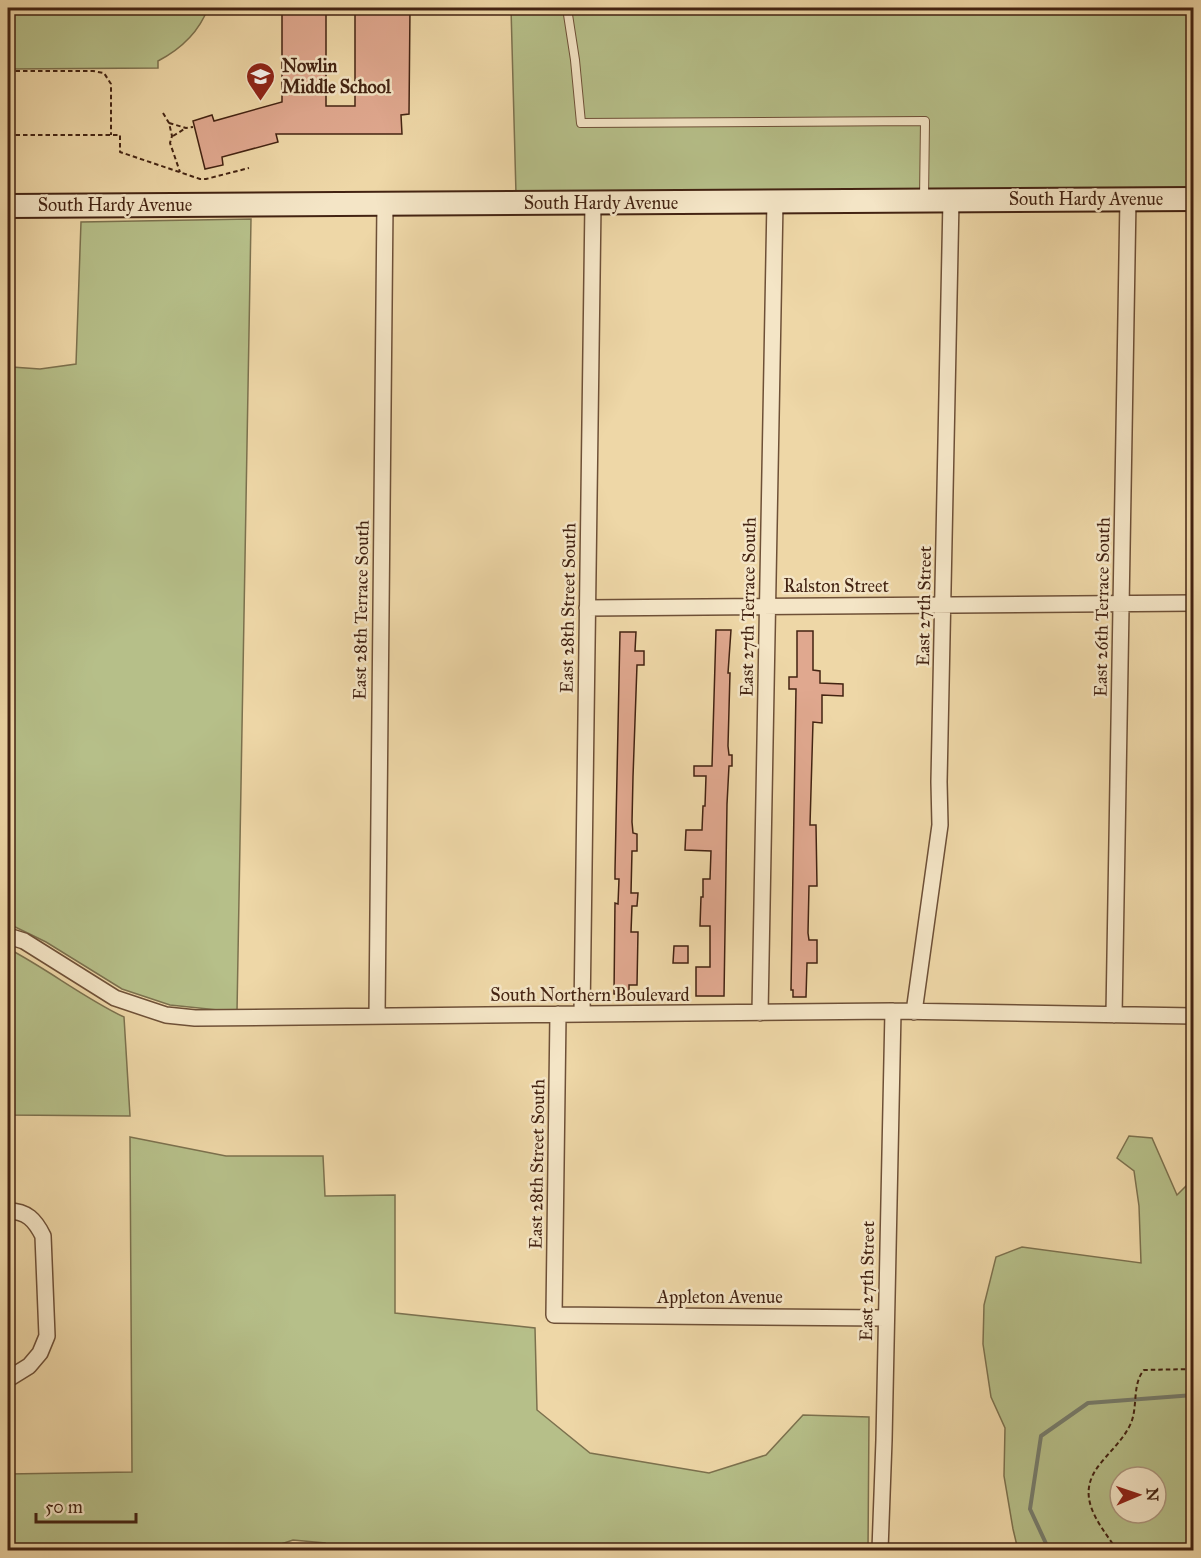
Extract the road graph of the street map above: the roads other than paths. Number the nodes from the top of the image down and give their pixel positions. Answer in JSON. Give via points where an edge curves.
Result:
{"nodes":[{"id":1,"x":567,"y":8,"type":"edge"},
{"id":2,"x":1128,"y":199,"type":"junction"},
{"id":3,"x":1194,"y":199,"type":"edge"},
{"id":4,"x":924,"y":200,"type":"junction"},
{"id":5,"x":951,"y":200,"type":"junction"},
{"id":6,"x":775,"y":201,"type":"junction"},
{"id":7,"x":593,"y":203,"type":"junction"},
{"id":8,"x":385,"y":204,"type":"junction"},
{"id":9,"x":8,"y":206,"type":"edge"},
{"id":10,"x":1121,"y":603,"type":"junction"},
{"id":11,"x":1194,"y":603,"type":"edge"},
{"id":12,"x":943,"y":605,"type":"junction"},
{"id":13,"x":768,"y":606,"type":"junction"},
{"id":14,"x":588,"y":608,"type":"junction"},
{"id":15,"x":8,"y":936,"type":"edge"},
{"id":16,"x":892,"y":1011,"type":"junction"},
{"id":17,"x":914,"y":1012,"type":"junction"},
{"id":18,"x":760,"y":1013,"type":"junction"},
{"id":19,"x":558,"y":1014,"type":"junction"},
{"id":20,"x":582,"y":1014,"type":"junction"},
{"id":21,"x":1114,"y":1015,"type":"junction"},
{"id":22,"x":377,"y":1016,"type":"junction"},
{"id":23,"x":1194,"y":1016,"type":"edge"},
{"id":24,"x":8,"y":1211,"type":"edge"},
{"id":25,"x":554,"y":1315,"type":"joint"},
{"id":26,"x":886,"y":1318,"type":"junction"},
{"id":27,"x":8,"y":1379,"type":"edge"},
{"id":28,"x":880,"y":1551,"type":"edge"}],
"edges":[{"from":1,"to":4,"type":"lane","via":[[581,123],[925,121]]},
{"from":2,"to":3,"type":"street","name":"South Hardy Avenue"},
{"from":2,"to":5,"type":"street","name":"South Hardy Avenue"},
{"from":2,"to":10,"type":"street","name":"East 26th Terrace South"},
{"from":4,"to":5,"type":"street","name":"South Hardy Avenue"},
{"from":4,"to":6,"type":"street","name":"South Hardy Avenue"},
{"from":5,"to":12,"type":"street","name":"East 27th Street"},
{"from":6,"to":7,"type":"street","name":"South Hardy Avenue"},
{"from":6,"to":13,"type":"street","name":"East 27th Terrace South"},
{"from":7,"to":8,"type":"street","name":"South Hardy Avenue"},
{"from":7,"to":14,"type":"street","name":"East 28th Street South"},
{"from":8,"to":9,"type":"street","name":"South Hardy Avenue"},
{"from":8,"to":22,"type":"street","name":"East 28th Terrace South"},
{"from":10,"to":11,"type":"street","name":"Ralston Street"},
{"from":10,"to":12,"type":"street","name":"Ralston Street"},
{"from":10,"to":21,"type":"street","name":"East 26th Terrace South"},
{"from":12,"to":13,"type":"street","name":"Ralston Street"},
{"from":12,"to":17,"type":"street","name":"East 27th Street","via":[[940,825]]},
{"from":13,"to":14,"type":"street","name":"Ralston Street"},
{"from":13,"to":18,"type":"street","name":"East 27th Terrace South"},
{"from":14,"to":20,"type":"street","name":"East 28th Street South"},
{"from":15,"to":22,"type":"street","name":"South Northern Boulevard","via":[[24,941],[115,998],[166,1015]]},
{"from":16,"to":17,"type":"street","name":"South Northern Boulevard"},
{"from":16,"to":18,"type":"street","name":"South Northern Boulevard"},
{"from":16,"to":26,"type":"street","name":"East 27th Street"},
{"from":17,"to":21,"type":"street","name":"South Northern Boulevard"},
{"from":18,"to":20,"type":"street","name":"South Northern Boulevard"},
{"from":19,"to":20,"type":"street","name":"South Northern Boulevard"},
{"from":19,"to":22,"type":"street","name":"South Northern Boulevard"},
{"from":19,"to":25,"type":"street","name":"East 28th Street South"},
{"from":21,"to":23,"type":"street","name":"South Northern Boulevard"},
{"from":24,"to":27,"type":"street","via":[[18,1211],[36,1222],[43,1236],[47,1336],[40,1353],[26,1369]]},
{"from":25,"to":26,"type":"street","name":"Appleton Avenue"},
{"from":26,"to":28,"type":"street","name":"East 27th Street"}]}
